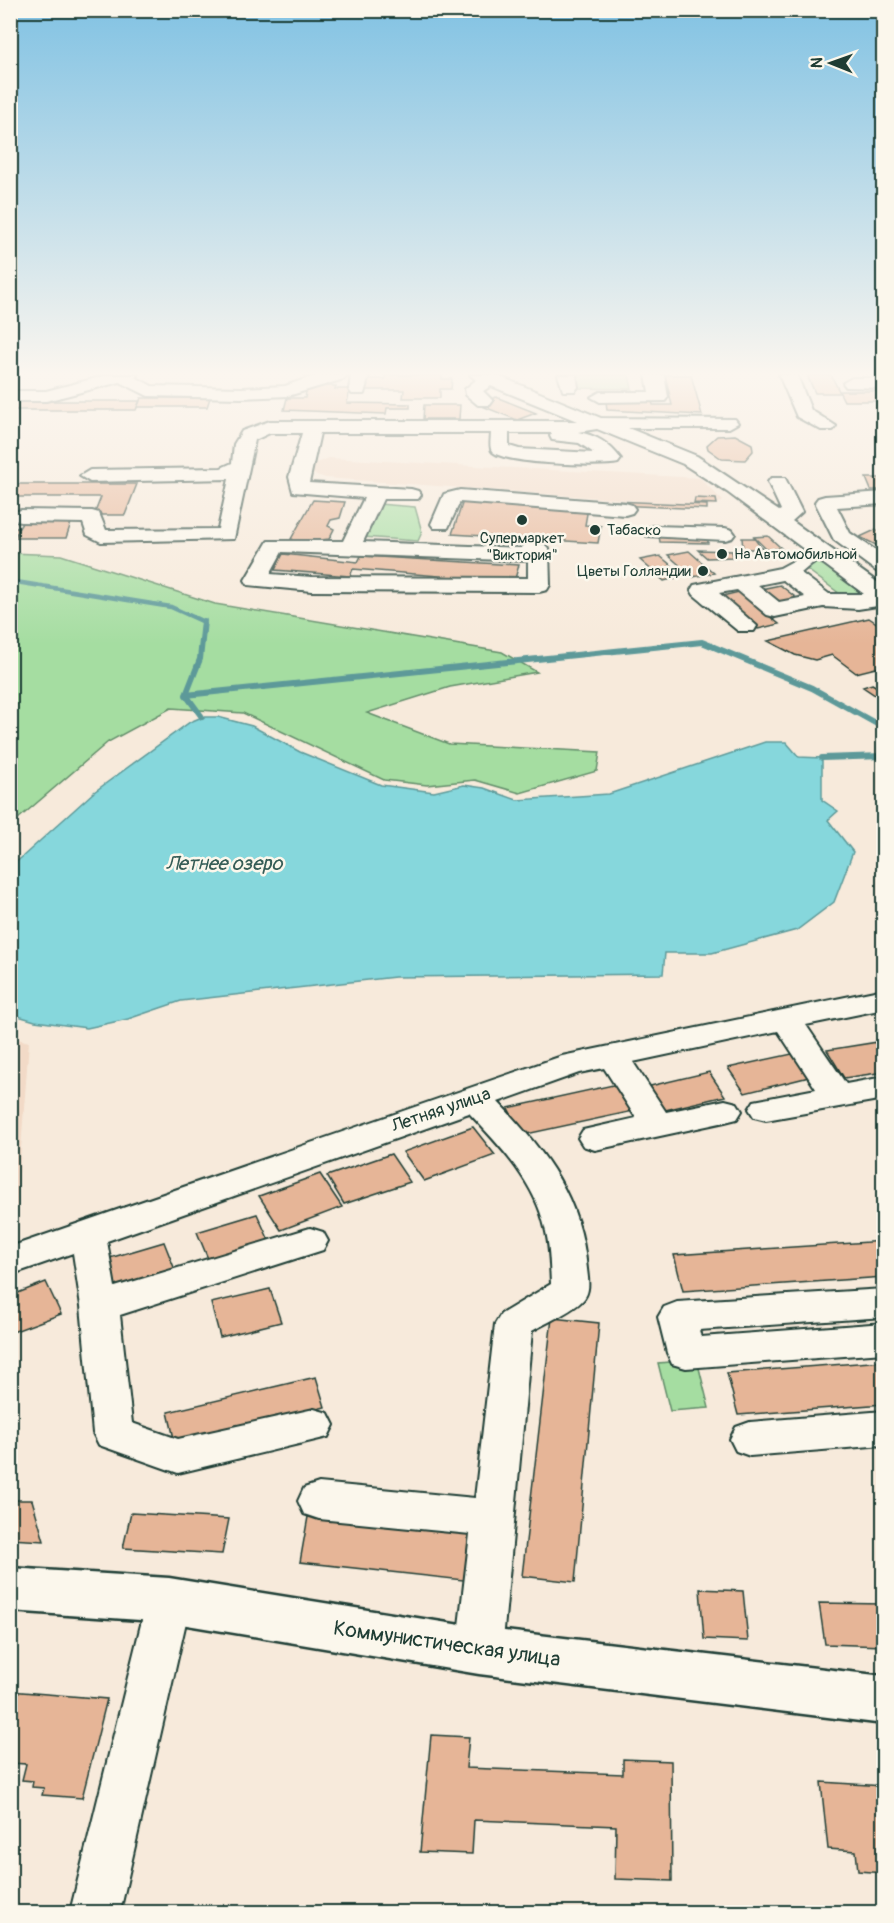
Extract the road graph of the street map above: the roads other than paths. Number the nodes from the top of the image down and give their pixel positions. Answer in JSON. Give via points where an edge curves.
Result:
{"nodes":[{"id":1,"x":302,"y":465,"type":"edge"},
{"id":2,"x":697,"y":465,"type":"edge"},
{"id":3,"x":241,"y":466,"type":"joint"},
{"id":4,"x":90,"y":476,"type":"dead end"},
{"id":5,"x":778,"y":482,"type":"dead end"},
{"id":6,"x":376,"y":492,"type":"junction"},
{"id":7,"x":411,"y":495,"type":"dead end"},
{"id":8,"x":884,"y":498,"type":"edge"},
{"id":9,"x":760,"y":507,"type":"junction"},
{"id":10,"x":625,"y":509,"type":"dead end"},
{"id":11,"x":658,"y":510,"type":"dead end"},
{"id":12,"x":691,"y":512,"type":"dead end"},
{"id":13,"x":731,"y":514,"type":"dead end"},
{"id":14,"x":21,"y":516,"type":"dead end"},
{"id":15,"x":777,"y":521,"type":"junction"},
{"id":16,"x":441,"y":524,"type":"dead end"},
{"id":17,"x":689,"y":533,"type":"junction"},
{"id":18,"x":726,"y":534,"type":"dead end"},
{"id":19,"x":351,"y":546,"type":"junction"},
{"id":20,"x":824,"y":556,"type":"junction"},
{"id":21,"x":884,"y":566,"type":"edge"},
{"id":22,"x":788,"y":573,"type":"junction"},
{"id":23,"x":741,"y":582,"type":"junction"},
{"id":24,"x":882,"y":597,"type":"edge"},
{"id":25,"x":823,"y":600,"type":"junction"},
{"id":26,"x":746,"y":626,"type":"dead end"},
{"id":27,"x":884,"y":999,"type":"edge"},
{"id":28,"x":786,"y":1020,"type":"junction"},
{"id":29,"x":613,"y":1056,"type":"junction"},
{"id":30,"x":884,"y":1088,"type":"edge"},
{"id":31,"x":837,"y":1096,"type":"junction"},
{"id":32,"x":475,"y":1099,"type":"junction"},
{"id":33,"x":766,"y":1109,"type":"dead end"},
{"id":34,"x":725,"y":1111,"type":"dead end"},
{"id":35,"x":657,"y":1125,"type":"junction"},
{"id":36,"x":595,"y":1138,"type":"dead end"},
{"id":37,"x":88,"y":1233,"type":"junction"},
{"id":38,"x":310,"y":1241,"type":"dead end"},
{"id":39,"x":10,"y":1261,"type":"edge"},
{"id":40,"x":884,"y":1303,"type":"edge"},
{"id":41,"x":100,"y":1306,"type":"junction"},
{"id":42,"x":884,"y":1338,"type":"edge"},
{"id":43,"x":314,"y":1425,"type":"dead end"},
{"id":44,"x":884,"y":1428,"type":"edge"},
{"id":45,"x":750,"y":1438,"type":"dead end"},
{"id":46,"x":319,"y":1501,"type":"dead end"},
{"id":47,"x":494,"y":1518,"type":"junction"},
{"id":48,"x":10,"y":1589,"type":"edge"},
{"id":49,"x":169,"y":1600,"type":"junction"},
{"id":50,"x":479,"y":1651,"type":"junction"},
{"id":51,"x":884,"y":1700,"type":"edge"},
{"id":52,"x":95,"y":1912,"type":"edge"}],
"edges":[{"from":1,"to":6,"type":"street","via":[[300,488]]},
{"from":2,"to":9,"type":"street"},
{"from":3,"to":4,"type":"street","via":[[224,474],[205,476]]},
{"from":3,"to":14,"type":"street","via":[[227,535],[101,536],[94,531],[92,517]]},
{"from":5,"to":15,"type":"street","via":[[792,512]]},
{"from":6,"to":7,"type":"street"},
{"from":6,"to":19,"type":"street"},
{"from":8,"to":21,"type":"street","via":[[825,502],[841,536]]},
{"from":9,"to":13,"type":"street"},
{"from":9,"to":15,"type":"street"},
{"from":10,"to":16,"type":"street","via":[[460,496],[451,498]]},
{"from":11,"to":17,"type":"street","via":[[653,538]]},
{"from":12,"to":17,"type":"street"},
{"from":15,"to":20,"type":"street"},
{"from":17,"to":18,"type":"street"},
{"from":19,"to":19,"type":"street","via":[[275,545],[256,580],[312,584],[539,585],[535,552],[445,553]]},
{"from":20,"to":22,"type":"street","via":[[802,562]]},
{"from":20,"to":24,"type":"street"},
{"from":22,"to":23,"type":"street"},
{"from":22,"to":25,"type":"street"},
{"from":23,"to":25,"type":"street","via":[[775,610]]},
{"from":23,"to":26,"type":"street","via":[[702,590]]},
{"from":24,"to":25,"type":"street","via":[[858,602]]},
{"from":27,"to":28,"type":"street","name":"Летняя улица"},
{"from":28,"to":29,"type":"street","name":"Летняя улица"},
{"from":28,"to":31,"type":"street"},
{"from":29,"to":32,"type":"street","name":"Летняя улица","via":[[573,1064]]},
{"from":29,"to":35,"type":"street"},
{"from":30,"to":31,"type":"street"},
{"from":31,"to":33,"type":"street"},
{"from":32,"to":37,"type":"street","name":"Летняя улица"},
{"from":32,"to":47,"type":"street","via":[[539,1174],[563,1225],[570,1290],[514,1324]]},
{"from":34,"to":35,"type":"street"},
{"from":35,"to":36,"type":"street"},
{"from":37,"to":39,"type":"street","name":"Летняя улица"},
{"from":37,"to":41,"type":"street"},
{"from":38,"to":41,"type":"street"},
{"from":40,"to":42,"type":"street","via":[[677,1317],[686,1353]]},
{"from":41,"to":43,"type":"street","via":[[113,1433],[178,1456]]},
{"from":44,"to":45,"type":"street"},
{"from":46,"to":47,"type":"street"},
{"from":47,"to":50,"type":"street"},
{"from":48,"to":49,"type":"main road","name":"Коммунистическая улица"},
{"from":49,"to":50,"type":"main road","name":"Коммунистическая улица"},
{"from":49,"to":52,"type":"street"},
{"from":50,"to":51,"type":"main road","name":"Коммунистическая улица"}]}
